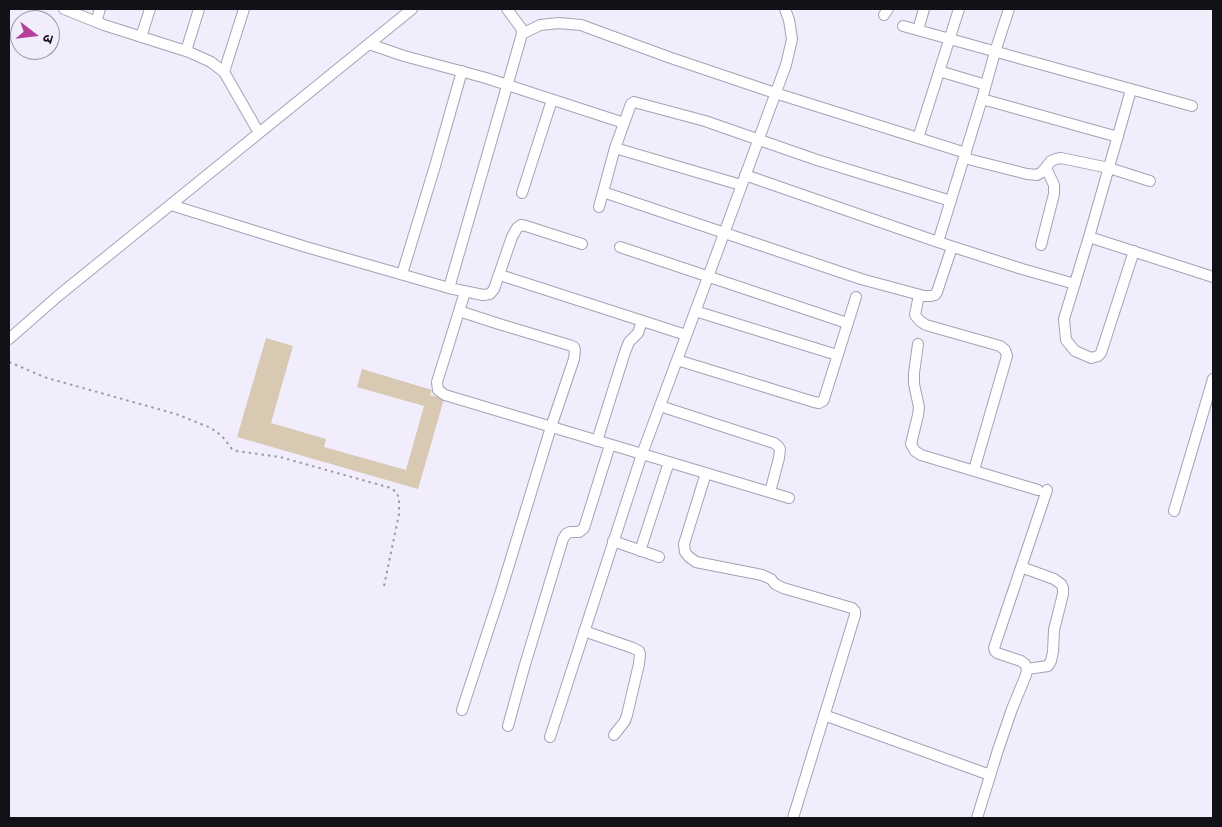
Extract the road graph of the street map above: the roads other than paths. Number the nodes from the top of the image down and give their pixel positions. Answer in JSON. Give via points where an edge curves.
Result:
{"nodes":[{"id":1,"x":64,"y":9,"type":"edge"},
{"id":2,"x":100,"y":9,"type":"edge"},
{"id":3,"x":150,"y":9,"type":"edge"},
{"id":4,"x":199,"y":9,"type":"edge"},
{"id":5,"x":244,"y":9,"type":"edge"},
{"id":6,"x":412,"y":9,"type":"edge"},
{"id":7,"x":507,"y":9,"type":"edge"},
{"id":8,"x":785,"y":9,"type":"edge"},
{"id":9,"x":924,"y":9,"type":"edge"},
{"id":10,"x":959,"y":9,"type":"edge"},
{"id":11,"x":1009,"y":9,"type":"edge"},
{"id":12,"x":96,"y":22,"type":"junction"},
{"id":13,"x":903,"y":26,"type":"dead end"},
{"id":14,"x":918,"y":30,"type":"junction"},
{"id":15,"x":522,"y":34,"type":"junction"},
{"id":16,"x":141,"y":37,"type":"junction"},
{"id":17,"x":950,"y":39,"type":"junction"},
{"id":18,"x":369,"y":44,"type":"junction"},
{"id":19,"x":186,"y":51,"type":"junction"},
{"id":20,"x":995,"y":52,"type":"junction"},
{"id":21,"x":462,"y":71,"type":"junction"},
{"id":22,"x":224,"y":72,"type":"junction"},
{"id":23,"x":939,"y":72,"type":"junction"},
{"id":24,"x":508,"y":85,"type":"junction"},
{"id":25,"x":986,"y":85,"type":"junction"},
{"id":26,"x":1131,"y":90,"type":"junction"},
{"id":27,"x":775,"y":92,"type":"junction"},
{"id":28,"x":552,"y":100,"type":"junction"},
{"id":29,"x":982,"y":100,"type":"junction"},
{"id":30,"x":1192,"y":106,"type":"dead end"},
{"id":31,"x":624,"y":124,"type":"junction"},
{"id":32,"x":259,"y":133,"type":"junction"},
{"id":33,"x":1118,"y":137,"type":"junction"},
{"id":34,"x":918,"y":138,"type":"junction"},
{"id":35,"x":758,"y":140,"type":"junction"},
{"id":36,"x":615,"y":148,"type":"junction"},
{"id":37,"x":965,"y":155,"type":"junction"},
{"id":38,"x":1046,"y":168,"type":"junction"},
{"id":39,"x":1109,"y":168,"type":"junction"},
{"id":40,"x":745,"y":175,"type":"junction"},
{"id":41,"x":1150,"y":181,"type":"dead end"},
{"id":42,"x":742,"y":185,"type":"junction"},
{"id":43,"x":603,"y":192,"type":"junction"},
{"id":44,"x":522,"y":193,"type":"dead end"},
{"id":45,"x":951,"y":201,"type":"junction"},
{"id":46,"x":171,"y":204,"type":"junction"},
{"id":47,"x":599,"y":207,"type":"dead end"},
{"id":48,"x":724,"y":233,"type":"junction"},
{"id":49,"x":1089,"y":237,"type":"junction"},
{"id":50,"x":938,"y":242,"type":"junction"},
{"id":51,"x":582,"y":244,"type":"dead end"},
{"id":52,"x":1040,"y":245,"type":"dead end"},
{"id":53,"x":620,"y":247,"type":"dead end"},
{"id":54,"x":952,"y":247,"type":"junction"},
{"id":55,"x":1134,"y":251,"type":"junction"},
{"id":56,"x":402,"y":274,"type":"junction"},
{"id":57,"x":500,"y":275,"type":"junction"},
{"id":58,"x":708,"y":277,"type":"junction"},
{"id":59,"x":1213,"y":277,"type":"edge"},
{"id":60,"x":1075,"y":284,"type":"junction"},
{"id":61,"x":450,"y":288,"type":"junction"},
{"id":62,"x":465,"y":292,"type":"junction"},
{"id":63,"x":920,"y":295,"type":"junction"},
{"id":64,"x":856,"y":297,"type":"dead end"},
{"id":65,"x":459,"y":310,"type":"junction"},
{"id":66,"x":695,"y":311,"type":"junction"},
{"id":67,"x":642,"y":321,"type":"junction"},
{"id":68,"x":847,"y":323,"type":"junction"},
{"id":69,"x":686,"y":335,"type":"junction"},
{"id":70,"x":9,"y":339,"type":"edge"},
{"id":71,"x":918,"y":344,"type":"dead end"},
{"id":72,"x":837,"y":355,"type":"junction"},
{"id":73,"x":677,"y":360,"type":"junction"},
{"id":74,"x":1213,"y":380,"type":"edge"},
{"id":75,"x":660,"y":406,"type":"junction"},
{"id":76,"x":551,"y":427,"type":"junction"},
{"id":77,"x":597,"y":441,"type":"junction"},
{"id":78,"x":610,"y":445,"type":"junction"},
{"id":79,"x":642,"y":454,"type":"junction"},
{"id":80,"x":669,"y":462,"type":"junction"},
{"id":81,"x":974,"y":470,"type":"junction"},
{"id":82,"x":706,"y":473,"type":"junction"},
{"id":83,"x":770,"y":492,"type":"junction"},
{"id":84,"x":789,"y":498,"type":"dead end"},
{"id":85,"x":1174,"y":511,"type":"dead end"},
{"id":86,"x":613,"y":541,"type":"junction"},
{"id":87,"x":640,"y":551,"type":"junction"},
{"id":88,"x":658,"y":557,"type":"dead end"},
{"id":89,"x":1021,"y":567,"type":"junction"},
{"id":90,"x":584,"y":631,"type":"junction"},
{"id":91,"x":1027,"y":669,"type":"junction"},
{"id":92,"x":462,"y":710,"type":"dead end"},
{"id":93,"x":824,"y":715,"type":"junction"},
{"id":94,"x":508,"y":726,"type":"dead end"},
{"id":95,"x":614,"y":735,"type":"dead end"},
{"id":96,"x":550,"y":737,"type":"dead end"},
{"id":97,"x":990,"y":775,"type":"junction"},
{"id":98,"x":793,"y":818,"type":"edge"},
{"id":99,"x":977,"y":818,"type":"edge"}],
"edges":[{"from":1,"to":12,"type":"street"},
{"from":2,"to":12,"type":"street"},
{"from":3,"to":16,"type":"street"},
{"from":4,"to":19,"type":"street"},
{"from":5,"to":22,"type":"street"},
{"from":6,"to":18,"type":"street"},
{"from":7,"to":15,"type":"street"},
{"from":8,"to":27,"type":"street","via":[[792,39]]},
{"from":9,"to":14,"type":"street"},
{"from":10,"to":17,"type":"street"},
{"from":11,"to":20,"type":"street"},
{"from":12,"to":16,"type":"street"},
{"from":13,"to":14,"type":"street"},
{"from":14,"to":17,"type":"street"},
{"from":15,"to":24,"type":"street"},
{"from":15,"to":27,"type":"street","via":[[540,26],[559,23],[581,25]]},
{"from":16,"to":19,"type":"street"},
{"from":17,"to":20,"type":"street"},
{"from":17,"to":23,"type":"street"},
{"from":18,"to":21,"type":"street"},
{"from":18,"to":32,"type":"street"},
{"from":19,"to":22,"type":"street"},
{"from":20,"to":25,"type":"street"},
{"from":20,"to":26,"type":"street"},
{"from":21,"to":24,"type":"street"},
{"from":21,"to":56,"type":"street"},
{"from":22,"to":32,"type":"street"},
{"from":23,"to":25,"type":"street"},
{"from":23,"to":34,"type":"street"},
{"from":24,"to":28,"type":"street"},
{"from":24,"to":61,"type":"street"},
{"from":25,"to":29,"type":"street"},
{"from":26,"to":30,"type":"street"},
{"from":26,"to":33,"type":"street"},
{"from":27,"to":34,"type":"street"},
{"from":27,"to":35,"type":"street"},
{"from":28,"to":31,"type":"street"},
{"from":28,"to":44,"type":"street"},
{"from":29,"to":33,"type":"street"},
{"from":29,"to":37,"type":"street"},
{"from":31,"to":35,"type":"street","via":[[631,104],[638,102]]},
{"from":31,"to":36,"type":"street"},
{"from":32,"to":46,"type":"street"},
{"from":33,"to":39,"type":"street"},
{"from":34,"to":37,"type":"street"},
{"from":35,"to":40,"type":"street"},
{"from":35,"to":45,"type":"street"},
{"from":36,"to":42,"type":"street"},
{"from":36,"to":43,"type":"street"},
{"from":37,"to":38,"type":"street","via":[[1027,174],[1037,175]]},
{"from":37,"to":45,"type":"street"},
{"from":38,"to":39,"type":"street","via":[[1056,158]]},
{"from":38,"to":52,"type":"street","via":[[1054,194]]},
{"from":39,"to":41,"type":"street"},
{"from":39,"to":49,"type":"street"},
{"from":40,"to":42,"type":"street"},
{"from":40,"to":50,"type":"street"},
{"from":42,"to":48,"type":"street"},
{"from":43,"to":47,"type":"street"},
{"from":43,"to":48,"type":"street"},
{"from":45,"to":50,"type":"street"},
{"from":46,"to":56,"type":"street"},
{"from":46,"to":70,"type":"street"},
{"from":48,"to":58,"type":"street"},
{"from":48,"to":63,"type":"street"},
{"from":49,"to":55,"type":"street"},
{"from":49,"to":60,"type":"street"},
{"from":50,"to":54,"type":"street"},
{"from":51,"to":57,"type":"street","via":[[521,225],[512,237]]},
{"from":53,"to":58,"type":"street"},
{"from":54,"to":60,"type":"street"},
{"from":54,"to":63,"type":"street","via":[[935,295]]},
{"from":55,"to":59,"type":"street"},
{"from":55,"to":60,"type":"street","via":[[1101,353],[1091,358],[1075,352],[1066,340],[1064,319]]},
{"from":56,"to":61,"type":"street"},
{"from":57,"to":62,"type":"street","via":[[490,294]]},
{"from":57,"to":67,"type":"street"},
{"from":58,"to":66,"type":"street"},
{"from":58,"to":68,"type":"street"},
{"from":61,"to":62,"type":"street"},
{"from":62,"to":65,"type":"street"},
{"from":63,"to":81,"type":"street","via":[[915,315],[920,321],[1000,346],[1007,356]]},
{"from":64,"to":68,"type":"street"},
{"from":65,"to":76,"type":"street","via":[[437,382],[438,390],[445,395]]},
{"from":65,"to":76,"type":"street","via":[[574,347],[574,359]]},
{"from":66,"to":69,"type":"street"},
{"from":66,"to":72,"type":"street"},
{"from":67,"to":69,"type":"street"},
{"from":67,"to":77,"type":"street","via":[[625,352]]},
{"from":68,"to":72,"type":"street"},
{"from":69,"to":73,"type":"street"},
{"from":71,"to":81,"type":"street","via":[[914,379],[919,407],[911,444],[921,455]]},
{"from":72,"to":73,"type":"street","via":[[823,402],[819,403]]},
{"from":73,"to":75,"type":"street"},
{"from":74,"to":85,"type":"street"},
{"from":75,"to":79,"type":"street"},
{"from":75,"to":83,"type":"street","via":[[778,446],[779,458]]},
{"from":76,"to":77,"type":"street"},
{"from":76,"to":92,"type":"street"},
{"from":77,"to":78,"type":"street"},
{"from":78,"to":79,"type":"street"},
{"from":78,"to":94,"type":"street","via":[[584,528],[566,534],[563,539]]},
{"from":79,"to":80,"type":"street"},
{"from":79,"to":86,"type":"street"},
{"from":80,"to":82,"type":"street"},
{"from":80,"to":87,"type":"street"},
{"from":81,"to":89,"type":"street","via":[[1042,490]]},
{"from":82,"to":83,"type":"street"},
{"from":82,"to":93,"type":"street","via":[[684,544],[688,557],[696,562],[762,575],[783,588],[855,611]]},
{"from":83,"to":84,"type":"street"},
{"from":86,"to":87,"type":"street"},
{"from":86,"to":90,"type":"street"},
{"from":87,"to":88,"type":"street"},
{"from":89,"to":91,"type":"street","via":[[994,648],[997,653],[1025,664]]},
{"from":89,"to":91,"type":"street","via":[[1054,579],[1063,588],[1051,661],[1048,666]]},
{"from":90,"to":95,"type":"street","via":[[633,648],[640,654],[627,715]]},
{"from":90,"to":96,"type":"street"},
{"from":91,"to":97,"type":"street"},
{"from":93,"to":97,"type":"street"},
{"from":93,"to":98,"type":"street"},
{"from":97,"to":99,"type":"street"}]}
